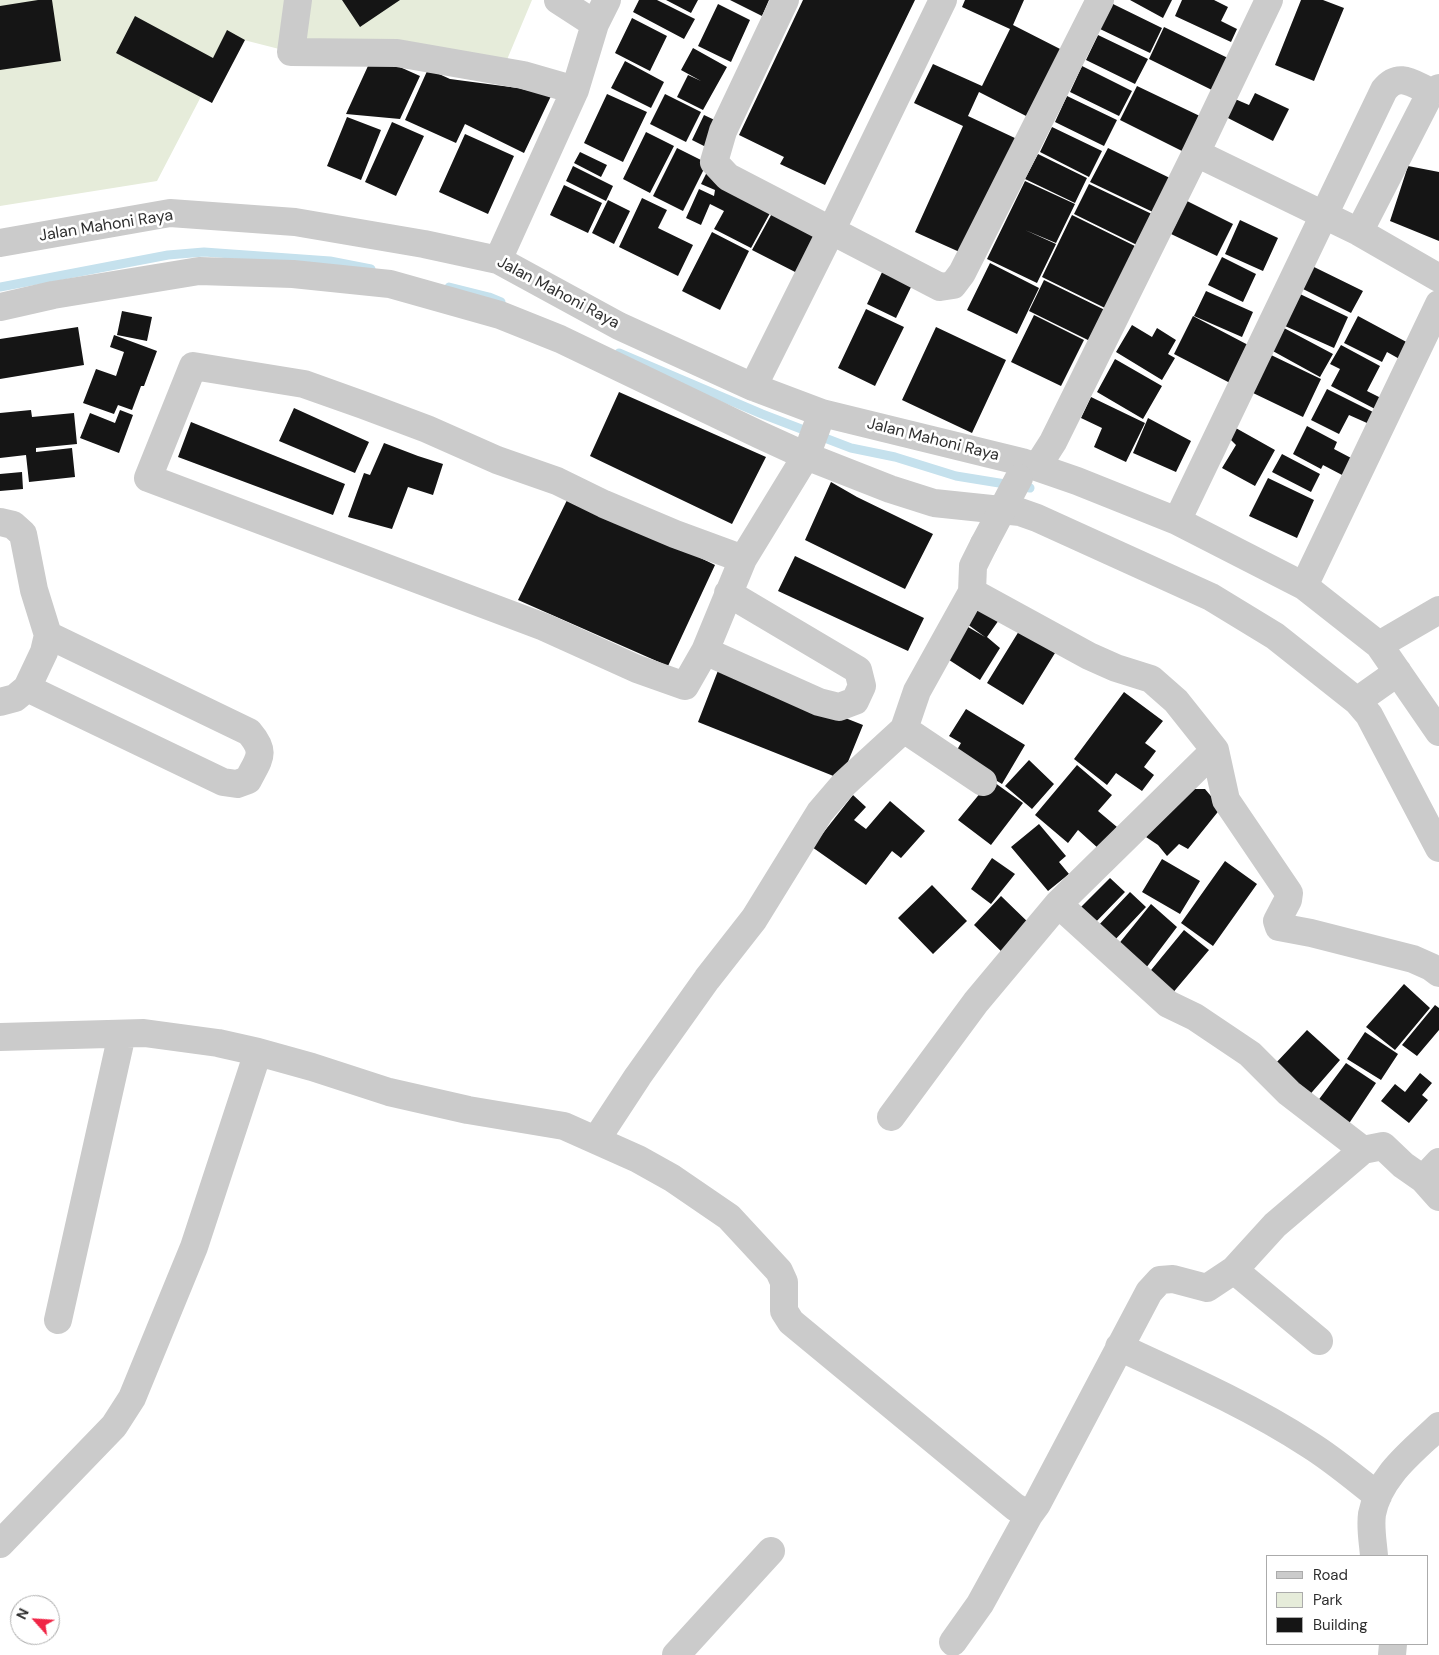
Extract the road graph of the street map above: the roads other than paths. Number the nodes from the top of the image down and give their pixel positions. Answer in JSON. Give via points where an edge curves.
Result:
{"nodes":[{"id":1,"x":298,"y":0,"type":"edge"},
{"id":2,"x":558,"y":0,"type":"edge"},
{"id":3,"x":607,"y":0,"type":"edge"},
{"id":4,"x":786,"y":0,"type":"edge"},
{"id":5,"x":943,"y":0,"type":"edge"},
{"id":6,"x":1100,"y":0,"type":"edge"},
{"id":7,"x":1269,"y":0,"type":"edge"},
{"id":8,"x":595,"y":24,"type":"junction"},
{"id":9,"x":575,"y":90,"type":"junction"},
{"id":10,"x":1435,"y":90,"type":"edge"},
{"id":11,"x":1196,"y":153,"type":"junction"},
{"id":12,"x":1324,"y":215,"type":"junction"},
{"id":13,"x":831,"y":231,"type":"junction"},
{"id":14,"x":1359,"y":232,"type":"junction"},
{"id":15,"x":0,"y":243,"type":"edge"},
{"id":16,"x":498,"y":260,"type":"junction"},
{"id":17,"x":1439,"y":278,"type":"edge"},
{"id":18,"x":1439,"y":304,"type":"edge"},
{"id":19,"x":0,"y":307,"type":"edge"},
{"id":20,"x":753,"y":387,"type":"junction"},
{"id":21,"x":815,"y":433,"type":"junction"},
{"id":22,"x":1026,"y":469,"type":"junction"},
{"id":23,"x":1177,"y":521,"type":"junction"},
{"id":24,"x":0,"y":522,"type":"edge"},
{"id":25,"x":743,"y":559,"type":"junction"},
{"id":26,"x":1304,"y":586,"type":"junction"},
{"id":27,"x":972,"y":592,"type":"junction"},
{"id":28,"x":728,"y":593,"type":"junction"},
{"id":29,"x":1439,"y":610,"type":"edge"},
{"id":30,"x":48,"y":635,"type":"junction"},
{"id":31,"x":1379,"y":645,"type":"junction"},
{"id":32,"x":705,"y":651,"type":"junction"},
{"id":33,"x":1398,"y":672,"type":"junction"},
{"id":34,"x":27,"y":688,"type":"junction"},
{"id":35,"x":1357,"y":701,"type":"junction"},
{"id":36,"x":0,"y":702,"type":"edge"},
{"id":37,"x":904,"y":729,"type":"junction"},
{"id":38,"x":1439,"y":732,"type":"edge"},
{"id":39,"x":1215,"y":750,"type":"junction"},
{"id":40,"x":984,"y":782,"type":"dead end"},
{"id":41,"x":1439,"y":848,"type":"edge"},
{"id":42,"x":1058,"y":904,"type":"junction"},
{"id":43,"x":1439,"y":973,"type":"edge"},
{"id":44,"x":122,"y":1034,"type":"junction"},
{"id":45,"x":0,"y":1038,"type":"edge"},
{"id":46,"x":258,"y":1052,"type":"junction"},
{"id":47,"x":892,"y":1117,"type":"dead end"},
{"id":48,"x":596,"y":1140,"type":"junction"},
{"id":49,"x":1363,"y":1150,"type":"junction"},
{"id":50,"x":1434,"y":1179,"type":"edge"},
{"id":51,"x":1234,"y":1270,"type":"junction"},
{"id":52,"x":58,"y":1320,"type":"dead end"},
{"id":53,"x":1319,"y":1341,"type":"dead end"},
{"id":54,"x":1119,"y":1347,"type":"junction"},
{"id":55,"x":1439,"y":1426,"type":"edge"},
{"id":56,"x":1378,"y":1496,"type":"junction"},
{"id":57,"x":1029,"y":1514,"type":"junction"},
{"id":58,"x":0,"y":1544,"type":"edge"},
{"id":59,"x":771,"y":1550,"type":"dead end"},
{"id":60,"x":1374,"y":1555,"type":"edge"},
{"id":61,"x":953,"y":1642,"type":"dead end"},
{"id":62,"x":676,"y":1655,"type":"edge"}],
"edges":[{"from":1,"to":9,"type":"street","via":[[291,52],[397,53],[523,75]]},
{"from":2,"to":8,"type":"street"},
{"from":3,"to":8,"type":"street"},
{"from":4,"to":13,"type":"street","via":[[723,131],[714,162],[728,177]]},
{"from":5,"to":13,"type":"street"},
{"from":6,"to":13,"type":"street","via":[[953,285],[940,287]]},
{"from":7,"to":11,"type":"street"},
{"from":8,"to":9,"type":"street"},
{"from":9,"to":16,"type":"street"},
{"from":10,"to":12,"type":"street","via":[[1404,80],[1389,84]]},
{"from":10,"to":14,"type":"street"},
{"from":11,"to":12,"type":"street"},
{"from":11,"to":22,"type":"street","via":[[1053,442]]},
{"from":12,"to":14,"type":"street"},
{"from":12,"to":23,"type":"street"},
{"from":13,"to":20,"type":"street"},
{"from":14,"to":17,"type":"street"},
{"from":15,"to":16,"type":"street","name":"Jalan Mahoni Raya","via":[[170,213],[295,222]]},
{"from":16,"to":20,"type":"street","name":"Jalan Mahoni Raya","via":[[619,326]]},
{"from":18,"to":26,"type":"street"},
{"from":19,"to":21,"type":"street","name":"Jalan Mahoni Raya","via":[[199,271],[293,274],[390,284],[500,315]]},
{"from":20,"to":21,"type":"street","name":"Jalan Mahoni Raya"},
{"from":21,"to":22,"type":"street","name":"Jalan Mahoni Raya"},
{"from":21,"to":25,"type":"street"},
{"from":21,"to":35,"type":"street","name":"Jalan Mahoni Raya","via":[[890,489],[934,503],[1020,512],[1211,597],[1275,636]]},
{"from":22,"to":23,"type":"street","name":"Jalan Mahoni Raya","via":[[1077,481]]},
{"from":22,"to":27,"type":"street","bridge":true,"via":[[974,566]]},
{"from":23,"to":26,"type":"street","name":"Jalan Mahoni Raya"},
{"from":24,"to":30,"type":"street","via":[[13,526],[22,534]]},
{"from":25,"to":28,"type":"street"},
{"from":25,"to":32,"type":"street","via":[[675,534],[557,481],[497,460],[427,429],[304,384],[193,366],[148,478],[535,624],[637,670],[685,686]]},
{"from":26,"to":31,"type":"street","name":"Jalan Mahoni Raya"},
{"from":27,"to":37,"type":"street","via":[[917,691]]},
{"from":27,"to":39,"type":"street","via":[[1089,656],[1151,679],[1176,701]]},
{"from":28,"to":32,"type":"street"},
{"from":28,"to":32,"type":"street","via":[[858,670],[862,686],[855,701],[839,708]]},
{"from":29,"to":31,"type":"street"},
{"from":30,"to":34,"type":"street","via":[[44,652]]},
{"from":30,"to":34,"type":"street","via":[[249,732],[259,744],[261,756],[248,780],[237,784],[223,782]]},
{"from":31,"to":33,"type":"street","name":"Jalan Mahoni Raya"},
{"from":33,"to":35,"type":"street"},
{"from":33,"to":38,"type":"street","name":"Jalan Mahoni Raya"},
{"from":34,"to":36,"type":"street","via":[[15,698]]},
{"from":35,"to":41,"type":"street","name":"Jalan Mahoni Raya","via":[[1370,715]]},
{"from":37,"to":40,"type":"street"},
{"from":37,"to":48,"type":"street","via":[[844,784],[820,812],[754,919],[707,979]]},
{"from":39,"to":42,"type":"street"},
{"from":39,"to":43,"type":"street","via":[[1226,800],[1290,893],[1277,921],[1279,927],[1413,959]]},
{"from":42,"to":47,"type":"street","via":[[976,1002]]},
{"from":42,"to":49,"type":"street","via":[[1168,1004],[1195,1017],[1250,1054],[1289,1093]]},
{"from":44,"to":45,"type":"street"},
{"from":44,"to":46,"type":"street","via":[[168,1036]]},
{"from":44,"to":52,"type":"street"},
{"from":46,"to":48,"type":"street","via":[[389,1092],[468,1110],[564,1126]]},
{"from":46,"to":58,"type":"street","via":[[194,1247],[132,1398],[114,1426]]},
{"from":48,"to":57,"type":"street","via":[[672,1178],[729,1217],[779,1271],[784,1282],[784,1311],[790,1322],[1015,1507]]},
{"from":49,"to":50,"type":"street","via":[[1383,1146],[1403,1165]]},
{"from":49,"to":51,"type":"street","via":[[1275,1225]]},
{"from":51,"to":53,"type":"street"},
{"from":51,"to":54,"type":"street","via":[[1207,1288],[1173,1279],[1160,1280],[1149,1292]]},
{"from":54,"to":56,"type":"street","via":[[1253,1412],[1311,1446]]},
{"from":54,"to":57,"type":"street"},
{"from":55,"to":56,"type":"street","via":[[1389,1475]]},
{"from":56,"to":60,"type":"street","via":[[1371,1527]]},
{"from":57,"to":61,"type":"street","via":[[980,1604]]},
{"from":59,"to":62,"type":"street"}]}
